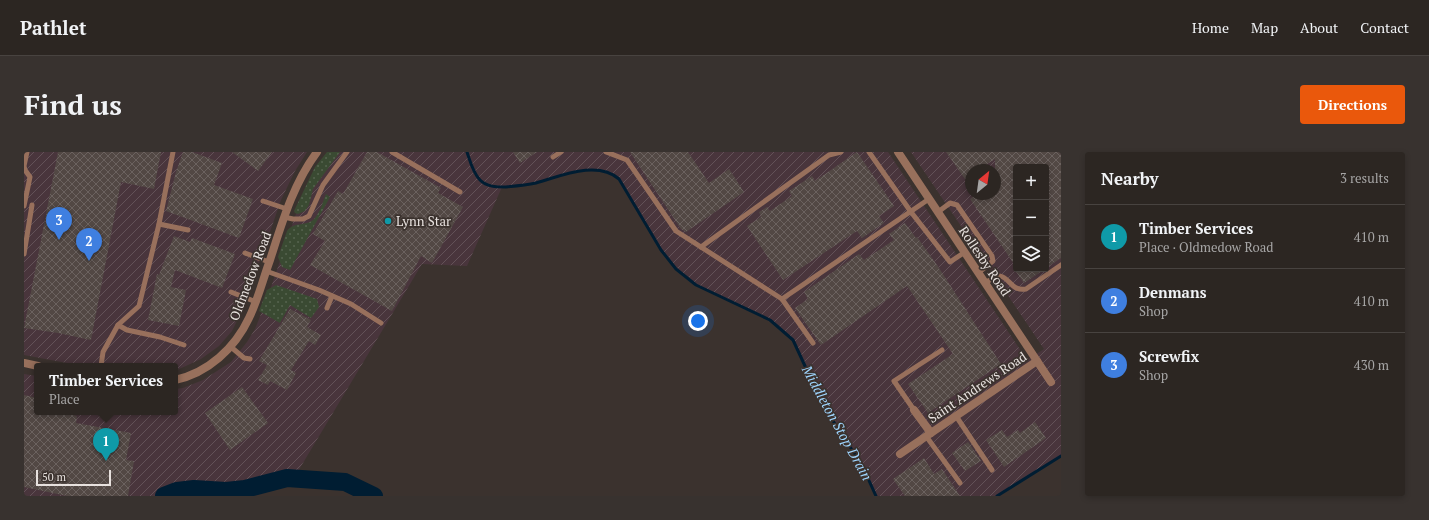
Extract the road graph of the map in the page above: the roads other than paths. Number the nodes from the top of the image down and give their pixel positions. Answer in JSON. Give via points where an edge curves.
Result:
{"nodes":[{"id":1,"x":27,"y":152,"type":"edge"},
{"id":2,"x":173,"y":152,"type":"edge"},
{"id":3,"x":317,"y":152,"type":"edge"},
{"id":4,"x":347,"y":152,"type":"edge"},
{"id":5,"x":392,"y":152,"type":"edge"},
{"id":6,"x":560,"y":152,"type":"edge"},
{"id":7,"x":606,"y":152,"type":"edge"},
{"id":8,"x":841,"y":152,"type":"edge"},
{"id":9,"x":869,"y":152,"type":"edge"},
{"id":10,"x":898,"y":152,"type":"edge"},
{"id":11,"x":553,"y":157,"type":"dead end"},
{"id":12,"x":460,"y":192,"type":"dead end"},
{"id":13,"x":930,"y":199,"type":"junction"},
{"id":14,"x":263,"y":201,"type":"dead end"},
{"id":15,"x":32,"y":205,"type":"dead end"},
{"id":16,"x":24,"y":206,"type":"edge"},
{"id":17,"x":911,"y":212,"type":"junction"},
{"id":18,"x":938,"y":212,"type":"junction"},
{"id":19,"x":286,"y":213,"type":"junction"},
{"id":20,"x":159,"y":224,"type":"junction"},
{"id":21,"x":188,"y":230,"type":"dead end"},
{"id":22,"x":701,"y":247,"type":"junction"},
{"id":23,"x":965,"y":252,"type":"junction"},
{"id":24,"x":245,"y":253,"type":"dead end"},
{"id":25,"x":24,"y":254,"type":"edge"},
{"id":26,"x":269,"y":262,"type":"junction"},
{"id":27,"x":1061,"y":265,"type":"edge"},
{"id":28,"x":266,"y":271,"type":"junction"},
{"id":29,"x":978,"y":273,"type":"junction"},
{"id":30,"x":986,"y":283,"type":"junction"},
{"id":31,"x":231,"y":292,"type":"dead end"},
{"id":32,"x":332,"y":296,"type":"junction"},
{"id":33,"x":782,"y":299,"type":"junction"},
{"id":34,"x":256,"y":302,"type":"junction"},
{"id":35,"x":327,"y":308,"type":"dead end"},
{"id":36,"x":381,"y":323,"type":"dead end"},
{"id":37,"x":118,"y":325,"type":"junction"},
{"id":38,"x":813,"y":343,"type":"dead end"},
{"id":39,"x":184,"y":345,"type":"dead end"},
{"id":40,"x":231,"y":347,"type":"junction"},
{"id":41,"x":942,"y":350,"type":"dead end"},
{"id":42,"x":250,"y":359,"type":"dead end"},
{"id":43,"x":1037,"y":360,"type":"junction"},
{"id":44,"x":24,"y":363,"type":"edge"},
{"id":45,"x":101,"y":363,"type":"edge"},
{"id":46,"x":34,"y":365,"type":"edge"},
{"id":47,"x":178,"y":379,"type":"edge"},
{"id":48,"x":1052,"y":382,"type":"dead end"},
{"id":49,"x":914,"y":410,"type":"joint"},
{"id":50,"x":956,"y":416,"type":"junction"},
{"id":51,"x":929,"y":435,"type":"junction"},
{"id":52,"x":900,"y":454,"type":"dead end"},
{"id":53,"x":992,"y":470,"type":"dead end"},
{"id":54,"x":960,"y":483,"type":"dead end"}],
"edges":[{"from":1,"to":16,"type":"lane","via":[[24,166],[30,177]]},
{"from":2,"to":20,"type":"lane"},
{"from":3,"to":19,"type":"street","name":"Oldmedow Road","via":[[303,174]]},
{"from":4,"to":19,"type":"lane","via":[[323,185],[309,216],[293,220]]},
{"from":5,"to":12,"type":"lane"},
{"from":6,"to":11,"type":"lane"},
{"from":7,"to":22,"type":"lane","via":[[627,160],[676,231]]},
{"from":8,"to":22,"type":"lane","via":[[829,155]]},
{"from":9,"to":17,"type":"lane"},
{"from":10,"to":13,"type":"street","name":"Rollesby Road"},
{"from":13,"to":17,"type":"lane"},
{"from":13,"to":18,"type":"street","name":"Rollesby Road"},
{"from":14,"to":19,"type":"lane"},
{"from":15,"to":25,"type":"lane"},
{"from":17,"to":23,"type":"lane","via":[[950,262]]},
{"from":17,"to":33,"type":"lane"},
{"from":18,"to":23,"type":"street","name":"Rollesby Road"},
{"from":18,"to":29,"type":"lane","via":[[950,203],[957,205],[992,256],[993,261]]},
{"from":19,"to":26,"type":"street","name":"Oldmedow Road"},
{"from":20,"to":21,"type":"lane"},
{"from":20,"to":37,"type":"lane","via":[[139,306]]},
{"from":22,"to":33,"type":"lane"},
{"from":23,"to":29,"type":"street","name":"Rollesby Road"},
{"from":24,"to":26,"type":"lane"},
{"from":26,"to":28,"type":"street","name":"Oldmedow Road"},
{"from":27,"to":30,"type":"lane","via":[[1026,289],[1016,288],[1001,276]]},
{"from":28,"to":32,"type":"lane"},
{"from":28,"to":34,"type":"street","name":"Oldmedow Road"},
{"from":29,"to":30,"type":"street","name":"Rollesby Road"},
{"from":30,"to":43,"type":"street","name":"Rollesby Road"},
{"from":31,"to":34,"type":"lane"},
{"from":32,"to":35,"type":"lane"},
{"from":32,"to":36,"type":"lane","via":[[351,304]]},
{"from":33,"to":38,"type":"lane"},
{"from":34,"to":40,"type":"street","name":"Oldmedow Road","via":[[244,328]]},
{"from":37,"to":39,"type":"lane","via":[[126,330],[160,336]]},
{"from":37,"to":45,"type":"lane","via":[[103,352]]},
{"from":40,"to":42,"type":"lane","via":[[244,358]]},
{"from":40,"to":47,"type":"street","name":"Oldmedow Road","via":[[204,369]]},
{"from":41,"to":49,"type":"lane","name":"Saint Andrews Road","via":[[894,381]]},
{"from":43,"to":48,"type":"street","name":"Rollesby Road"},
{"from":43,"to":50,"type":"street","name":"Saint Andrews Road"},
{"from":44,"to":46,"type":"street"},
{"from":49,"to":51,"type":"street","name":"Saint Andrews Road"},
{"from":50,"to":51,"type":"street","name":"Saint Andrews Road"},
{"from":50,"to":53,"type":"lane"},
{"from":51,"to":52,"type":"street","name":"Saint Andrews Road"},
{"from":51,"to":54,"type":"lane"}]}
